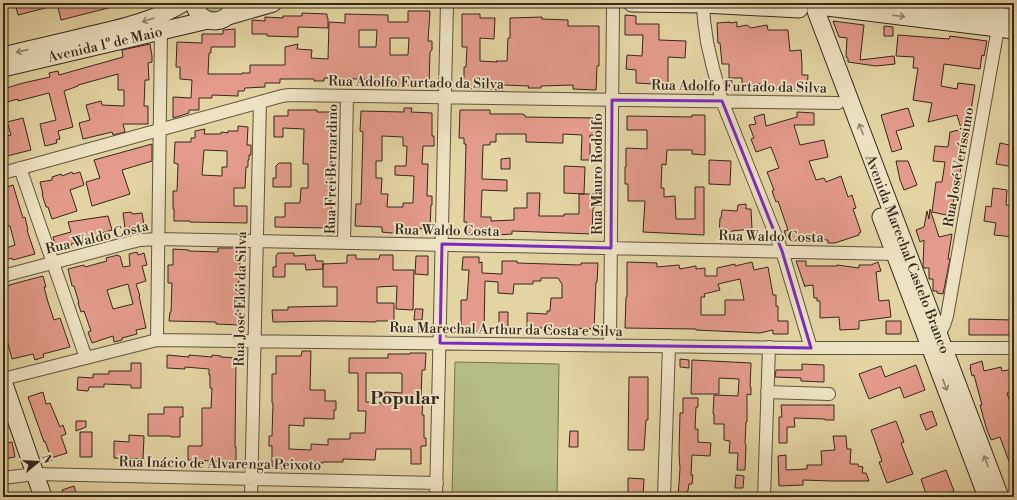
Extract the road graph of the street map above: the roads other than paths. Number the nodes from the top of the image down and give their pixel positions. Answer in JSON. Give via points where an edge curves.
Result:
{"nodes":[{"id":1,"x":194,"y":3,"type":"edge"},
{"id":2,"x":273,"y":3,"type":"edge"},
{"id":3,"x":446,"y":3,"type":"edge"},
{"id":4,"x":613,"y":3,"type":"edge"},
{"id":5,"x":632,"y":3,"type":"edge"},
{"id":6,"x":894,"y":3,"type":"edge"},
{"id":7,"x":179,"y":4,"type":"edge"},
{"id":8,"x":703,"y":4,"type":"junction"},
{"id":9,"x":809,"y":7,"type":"edge"},
{"id":10,"x":231,"y":9,"type":"edge"},
{"id":11,"x":1014,"y":18,"type":"edge"},
{"id":12,"x":1001,"y":19,"type":"edge"},
{"id":13,"x":208,"y":20,"type":"junction"},
{"id":14,"x":161,"y":31,"type":"junction"},
{"id":15,"x":3,"y":56,"type":"edge"},
{"id":16,"x":3,"y":68,"type":"edge"},
{"id":17,"x":347,"y":96,"type":"junction"},
{"id":18,"x":445,"y":98,"type":"junction"},
{"id":19,"x":612,"y":100,"type":"junction"},
{"id":20,"x":722,"y":101,"type":"junction"},
{"id":21,"x":260,"y":102,"type":"junction"},
{"id":22,"x":838,"y":103,"type":"junction"},
{"id":23,"x":160,"y":130,"type":"junction"},
{"id":24,"x":20,"y":168,"type":"junction"},
{"id":25,"x":3,"y":173,"type":"edge"},
{"id":26,"x":158,"y":239,"type":"junction"},
{"id":27,"x":257,"y":241,"type":"junction"},
{"id":28,"x":344,"y":242,"type":"junction"},
{"id":29,"x":442,"y":244,"type":"junction"},
{"id":30,"x":611,"y":248,"type":"junction"},
{"id":31,"x":782,"y":251,"type":"junction"},
{"id":32,"x":895,"y":254,"type":"junction"},
{"id":33,"x":53,"y":262,"type":"junction"},
{"id":34,"x":3,"y":276,"type":"edge"},
{"id":35,"x":158,"y":340,"type":"junction"},
{"id":36,"x":254,"y":341,"type":"junction"},
{"id":37,"x":440,"y":343,"type":"junction"},
{"id":38,"x":938,"y":344,"type":"junction"},
{"id":39,"x":610,"y":345,"type":"junction"},
{"id":40,"x":669,"y":346,"type":"junction"},
{"id":41,"x":769,"y":347,"type":"junction"},
{"id":42,"x":811,"y":348,"type":"junction"},
{"id":43,"x":1014,"y":348,"type":"edge"},
{"id":44,"x":86,"y":358,"type":"junction"},
{"id":45,"x":3,"y":380,"type":"edge"},
{"id":46,"x":767,"y":392,"type":"junction"},
{"id":47,"x":828,"y":394,"type":"dead end"},
{"id":48,"x":35,"y":474,"type":"junction"},
{"id":49,"x":3,"y":478,"type":"edge"},
{"id":50,"x":251,"y":479,"type":"junction"},
{"id":51,"x":437,"y":482,"type":"junction"},
{"id":52,"x":43,"y":497,"type":"edge"},
{"id":53,"x":251,"y":497,"type":"edge"},
{"id":54,"x":436,"y":497,"type":"edge"},
{"id":55,"x":664,"y":497,"type":"edge"},
{"id":56,"x":764,"y":497,"type":"edge"},
{"id":57,"x":987,"y":497,"type":"edge"},
{"id":58,"x":1000,"y":497,"type":"edge"}],
"edges":[{"from":1,"to":13,"type":"street","via":[[198,13]]},
{"from":2,"to":10,"type":"street"},
{"from":3,"to":18,"type":"street"},
{"from":4,"to":19,"type":"street","name":"Rua Mauro Rodolfo"},
{"from":5,"to":8,"type":"street"},
{"from":6,"to":12,"type":"street"},
{"from":7,"to":15,"type":"street","name":"Avenida 1º de Maio","one_way":true,"via":[[140,23]]},
{"from":8,"to":9,"type":"street"},
{"from":8,"to":20,"type":"street","via":[[707,42]]},
{"from":9,"to":12,"type":"street","one_way":true},
{"from":9,"to":22,"type":"street","name":"Avenida Marechal Castelo Branco"},
{"from":38,"to":9,"type":"street","name":"Avenida Marechal Castelo Branco","one_way":true},
{"from":10,"to":13,"type":"street","name":"Avenida 1º de Maio","via":[[222,20]]},
{"from":11,"to":12,"type":"street"},
{"from":12,"to":38,"type":"street","name":"Rua José Veríssimo","via":[[947,316]]},
{"from":13,"to":14,"type":"street","name":"Avenida 1º de Maio"},
{"from":14,"to":16,"type":"street","name":"Avenida 1º de Maio"},
{"from":14,"to":23,"type":"street"},
{"from":17,"to":18,"type":"street","name":"Rua Adolfo Furtado da Silva"},
{"from":17,"to":21,"type":"street","name":"Rua Adolfo Furtado da Silva","via":[[282,96]]},
{"from":17,"to":28,"type":"street","name":"Rua Frei Bernardino"},
{"from":18,"to":19,"type":"street","name":"Rua Adolfo Furtado da Silva"},
{"from":18,"to":29,"type":"street"},
{"from":19,"to":20,"type":"street","name":"Rua Adolfo Furtado da Silva"},
{"from":19,"to":30,"type":"street","name":"Rua Mauro Rodolfo"},
{"from":20,"to":22,"type":"street","name":"Rua Adolfo Furtado da Silva"},
{"from":20,"to":31,"type":"street"},
{"from":21,"to":23,"type":"street","name":"Rua Adolfo Furtado da Silva"},
{"from":21,"to":27,"type":"street","name":"Rua José Elói da Silva"},
{"from":22,"to":32,"type":"street","name":"Avenida Marechal Castelo Branco"},
{"from":23,"to":24,"type":"street","name":"Rua Adolfo Furtado da Silva"},
{"from":23,"to":26,"type":"street"},
{"from":24,"to":25,"type":"street","name":"Rua Adolfo Furtado da Silva"},
{"from":24,"to":33,"type":"street"},
{"from":26,"to":27,"type":"street","name":"Rua Waldo Costa"},
{"from":26,"to":33,"type":"street","name":"Rua Waldo Costa","via":[[140,240]]},
{"from":26,"to":35,"type":"street"},
{"from":27,"to":28,"type":"street","name":"Rua Waldo Costa"},
{"from":27,"to":36,"type":"street","name":"Rua José Elói da Silva"},
{"from":28,"to":29,"type":"street","name":"Rua Waldo Costa"},
{"from":29,"to":30,"type":"street","name":"Rua Waldo Costa"},
{"from":29,"to":37,"type":"street"},
{"from":30,"to":31,"type":"street","name":"Rua Waldo Costa"},
{"from":30,"to":39,"type":"street","name":"Rua Mauro Rodolfo"},
{"from":31,"to":32,"type":"street","name":"Rua Waldo Costa"},
{"from":31,"to":42,"type":"street"},
{"from":32,"to":38,"type":"street","name":"Avenida Marechal Castelo Branco"},
{"from":33,"to":34,"type":"street","name":"Rua Waldo Costa"},
{"from":33,"to":44,"type":"street"},
{"from":35,"to":36,"type":"street","name":"Rua Marechal Arthur da Costa e Silva"},
{"from":35,"to":44,"type":"street","name":"Rua Marechal Arthur da Costa e Silva"},
{"from":36,"to":37,"type":"street","name":"Rua Marechal Arthur da Costa e Silva"},
{"from":36,"to":50,"type":"street","name":"Rua José Elói da Silva"},
{"from":37,"to":39,"type":"street","name":"Rua Marechal Arthur da Costa e Silva"},
{"from":37,"to":51,"type":"street"},
{"from":38,"to":42,"type":"street","name":"Rua Marechal Arthur da Costa e Silva"},
{"from":38,"to":43,"type":"street","name":"Rua Marechal Arthur da Costa e Silva"},
{"from":38,"to":57,"type":"street","name":"Avenida Marechal Castelo Branco","one_way":true},
{"from":58,"to":38,"type":"street","name":"Avenida Marechal Castelo Branco","one_way":true},
{"from":39,"to":40,"type":"street","name":"Rua Marechal Arthur da Costa e Silva"},
{"from":40,"to":41,"type":"street","name":"Rua Marechal Arthur da Costa e Silva"},
{"from":40,"to":55,"type":"street"},
{"from":41,"to":42,"type":"street","name":"Rua Marechal Arthur da Costa e Silva"},
{"from":41,"to":46,"type":"street"},
{"from":44,"to":45,"type":"street","name":"Rua Marechal Arthur da Costa e Silva"},
{"from":45,"to":48,"type":"street"},
{"from":46,"to":47,"type":"street"},
{"from":46,"to":56,"type":"street"},
{"from":48,"to":49,"type":"street","name":"Rua Inácio de Alvarenga Peixoto"},
{"from":48,"to":50,"type":"street","name":"Rua Inácio de Alvarenga Peixoto"},
{"from":48,"to":52,"type":"street"},
{"from":50,"to":51,"type":"street","name":"Rua Inácio de Alvarenga Peixoto"},
{"from":50,"to":53,"type":"street","name":"Rua José Elói da Silva"},
{"from":51,"to":54,"type":"street"}]}
